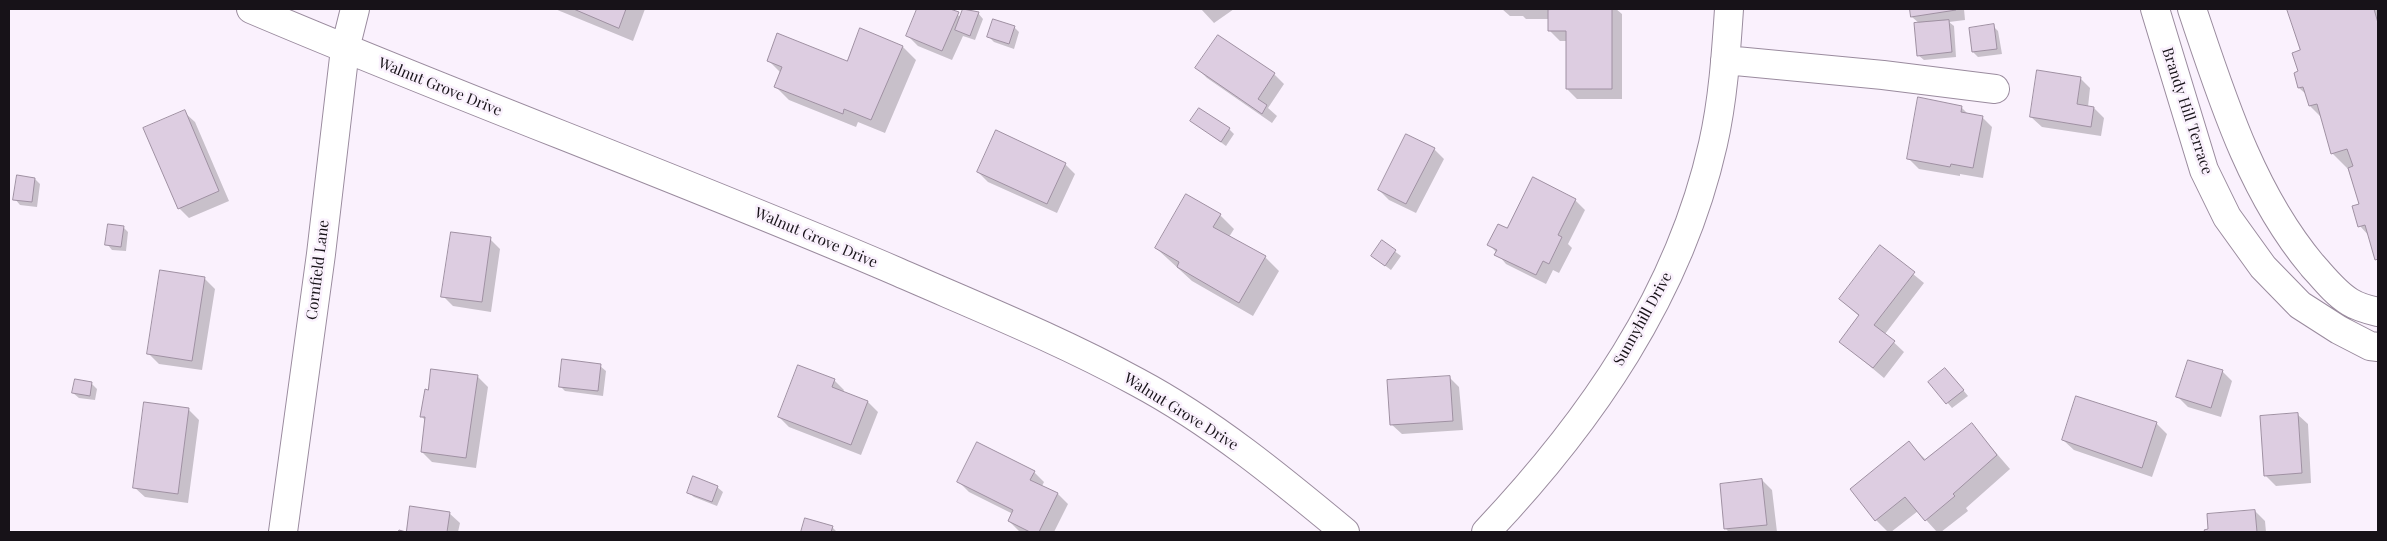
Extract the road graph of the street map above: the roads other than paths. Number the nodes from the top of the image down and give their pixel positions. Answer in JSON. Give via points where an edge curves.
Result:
{"nodes":[{"id":1,"x":251,"y":9,"type":"edge"},
{"id":2,"x":355,"y":9,"type":"edge"},
{"id":3,"x":1729,"y":9,"type":"edge"},
{"id":4,"x":2155,"y":9,"type":"edge"},
{"id":5,"x":2192,"y":9,"type":"edge"},
{"id":6,"x":346,"y":49,"type":"junction"},
{"id":7,"x":1725,"y":60,"type":"junction"},
{"id":8,"x":1995,"y":89,"type":"dead end"},
{"id":9,"x":2378,"y":312,"type":"edge"},
{"id":10,"x":2378,"y":347,"type":"edge"},
{"id":11,"x":282,"y":532,"type":"edge"},
{"id":12,"x":1345,"y":532,"type":"edge"},
{"id":13,"x":1486,"y":532,"type":"edge"}],
"edges":[{"from":1,"to":6,"type":"street","name":"Walnut Grove Drive"},
{"from":2,"to":6,"type":"street","name":"Cornfield Lane"},
{"from":3,"to":7,"type":"street","name":"Sunnyhill Drive"},
{"from":4,"to":10,"type":"street","name":"Brandy Hill Terrace","via":[[2204,170],[2227,217],[2264,267],[2300,305],[2339,330]]},
{"from":5,"to":9,"type":"street","via":[[2224,106],[2262,187],[2291,239],[2325,280],[2350,302]]},
{"from":6,"to":11,"type":"street","name":"Cornfield Lane"},
{"from":6,"to":12,"type":"street","name":"Walnut Grove Drive","via":[[780,222],[1042,335],[1139,382],[1222,435]]},
{"from":7,"to":8,"type":"street"},
{"from":7,"to":13,"type":"street","name":"Sunnyhill Drive","via":[[1713,145],[1692,218],[1663,289],[1630,349],[1576,427]]}]}
